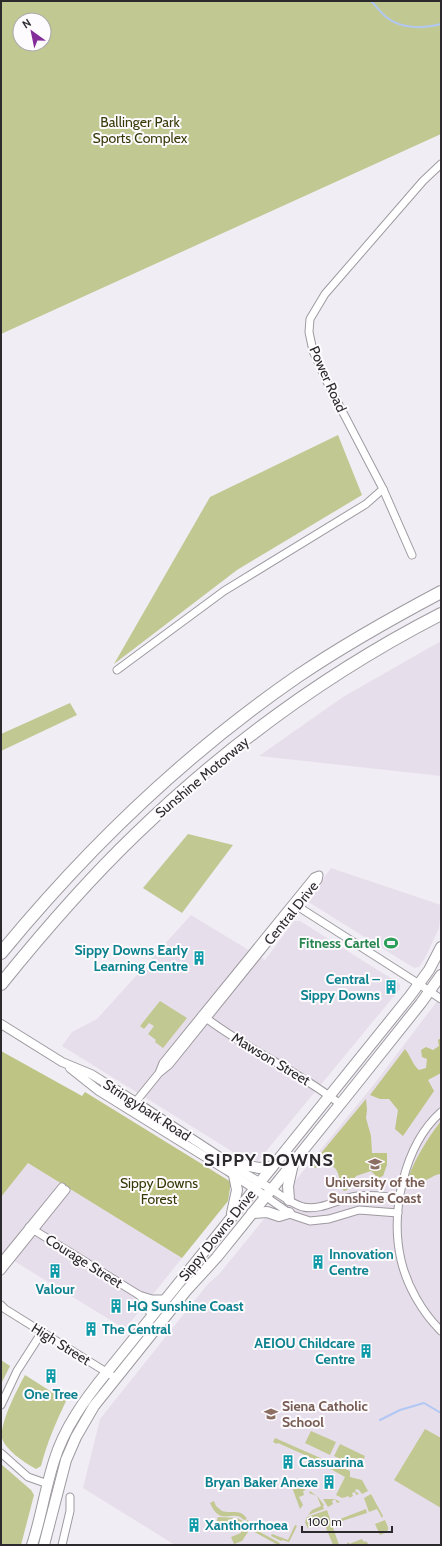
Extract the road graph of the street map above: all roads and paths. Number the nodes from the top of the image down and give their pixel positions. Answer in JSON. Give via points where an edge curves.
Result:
{"nodes":[{"id":1,"x":441,"y":164,"type":"edge"},
{"id":2,"x":383,"y":490,"type":"junction"},
{"id":3,"x":412,"y":555,"type":"dead end"},
{"id":4,"x":441,"y":592,"type":"edge"},
{"id":5,"x":441,"y":614,"type":"edge"},
{"id":6,"x":117,"y":670,"type":"dead end"},
{"id":7,"x":441,"y":947,"type":"edge"},
{"id":8,"x":1,"y":953,"type":"edge"},
{"id":9,"x":441,"y":975,"type":"edge"},
{"id":10,"x":1,"y":984,"type":"edge"},
{"id":11,"x":419,"y":984,"type":"junction"},
{"id":12,"x":430,"y":991,"type":"junction"},
{"id":13,"x":441,"y":999,"type":"edge"},
{"id":14,"x":204,"y":1016,"type":"junction"},
{"id":15,"x":1,"y":1024,"type":"edge"},
{"id":16,"x":62,"y":1062,"type":"junction"},
{"id":17,"x":330,"y":1095,"type":"junction"},
{"id":18,"x":136,"y":1102,"type":"junction"},
{"id":19,"x":340,"y":1104,"type":"junction"},
{"id":20,"x":129,"y":1110,"type":"junction"},
{"id":21,"x":441,"y":1112,"type":"edge"},
{"id":22,"x":295,"y":1160,"type":"junction"},
{"id":23,"x":229,"y":1162,"type":"junction"},
{"id":24,"x":272,"y":1167,"type":"junction"},
{"id":25,"x":234,"y":1175,"type":"junction"},
{"id":26,"x":257,"y":1186,"type":"junction"},
{"id":27,"x":64,"y":1189,"type":"dead end"},
{"id":28,"x":268,"y":1193,"type":"junction"},
{"id":29,"x":400,"y":1198,"type":"junction"},
{"id":30,"x":289,"y":1200,"type":"junction"},
{"id":31,"x":252,"y":1213,"type":"junction"},
{"id":32,"x":289,"y":1213,"type":"junction"},
{"id":33,"x":398,"y":1213,"type":"junction"},
{"id":34,"x":230,"y":1217,"type":"junction"},
{"id":35,"x":32,"y":1229,"type":"junction"},
{"id":36,"x":1,"y":1262,"type":"edge"},
{"id":37,"x":1,"y":1271,"type":"edge"},
{"id":38,"x":139,"y":1295,"type":"junction"},
{"id":39,"x":166,"y":1299,"type":"junction"},
{"id":40,"x":2,"y":1308,"type":"edge"},
{"id":41,"x":151,"y":1316,"type":"junction"},
{"id":42,"x":441,"y":1330,"type":"edge"},
{"id":43,"x":42,"y":1332,"type":"junction"},
{"id":44,"x":107,"y":1372,"type":"junction"},
{"id":45,"x":116,"y":1378,"type":"junction"},
{"id":46,"x":1,"y":1405,"type":"edge"},
{"id":47,"x":2,"y":1454,"type":"edge"},
{"id":48,"x":48,"y":1484,"type":"junction"},
{"id":49,"x":70,"y":1497,"type":"dead end"},
{"id":50,"x":32,"y":1545,"type":"edge"},
{"id":51,"x":44,"y":1545,"type":"edge"},
{"id":52,"x":62,"y":1545,"type":"edge"}],
"edges":[{"from":1,"to":2,"type":"street","name":"Power Road","via":[[423,180],[325,294],[310,319],[309,332],[313,351],[347,423]]},
{"from":2,"to":3,"type":"street","name":"Power Road"},
{"from":2,"to":6,"type":"street","via":[[366,504],[224,591]]},
{"from":4,"to":8,"type":"highway","name":"Sunshine Motorway","via":[[360,637],[298,677],[190,759],[90,852],[30,917]]},
{"from":5,"to":10,"type":"highway","name":"Sunshine Motorway","via":[[368,655],[310,693],[200,776],[110,860]]},
{"from":7,"to":11,"type":"main road","name":"Sippy Downs Drive"},
{"from":9,"to":12,"type":"main road","name":"Sippy Downs Drive"},
{"from":11,"to":12,"type":"street"},
{"from":11,"to":14,"type":"street","name":"Central Drive","via":[[294,905]]},
{"from":11,"to":17,"type":"main road","name":"Sippy Downs Drive"},
{"from":12,"to":13,"type":"street"},
{"from":12,"to":19,"type":"main road","name":"Sippy Downs Drive"},
{"from":14,"to":17,"type":"street","name":"Mawson Street"},
{"from":14,"to":18,"type":"street","name":"Central Drive","via":[[169,1065],[159,1073]]},
{"from":15,"to":16,"type":"street","name":"Stringybark Road"},
{"from":16,"to":18,"type":"street","name":"Stringybark Road","via":[[91,1074]]},
{"from":16,"to":20,"type":"street","name":"Stringybark Road"},
{"from":17,"to":19,"type":"street","name":"Mawson Street"},
{"from":17,"to":24,"type":"main road","name":"Sippy Downs Drive"},
{"from":18,"to":20,"type":"street","name":"Central Drive"},
{"from":18,"to":23,"type":"street","name":"Stringybark Road"},
{"from":19,"to":22,"type":"main road","name":"Sippy Downs Drive"},
{"from":20,"to":25,"type":"street","name":"Stringybark Road"},
{"from":21,"to":29,"type":"street","via":[[427,1128],[412,1155],[404,1176]]},
{"from":22,"to":28,"type":"main road","name":"Sippy Downs Drive"},
{"from":22,"to":30,"type":"main road","via":[[288,1186]]},
{"from":23,"to":24,"type":"main road","via":[[259,1168]]},
{"from":23,"to":26,"type":"street","name":"Stringybark Road"},
{"from":24,"to":26,"type":"main road","name":"Sippy Downs Drive"},
{"from":25,"to":26,"type":"street","name":"Stringybark Road"},
{"from":25,"to":34,"type":"main road","via":[[237,1190]]},
{"from":26,"to":28,"type":"street","name":"Stringybark Road"},
{"from":26,"to":34,"type":"main road","name":"Sippy Downs Drive"},
{"from":27,"to":35,"type":"street"},
{"from":28,"to":30,"type":"street"},
{"from":28,"to":31,"type":"main road","name":"Sippy Downs Drive"},
{"from":28,"to":32,"type":"street"},
{"from":29,"to":30,"type":"street","via":[[360,1195],[314,1208],[302,1207]]},
{"from":29,"to":33,"type":"street"},
{"from":31,"to":32,"type":"main road","via":[[267,1212],[279,1216]]},
{"from":31,"to":45,"type":"main road","name":"Sippy Downs Drive"},
{"from":32,"to":33,"type":"street","via":[[317,1221],[359,1210]]},
{"from":33,"to":42,"type":"street","via":[[399,1251],[407,1280],[430,1319]]},
{"from":34,"to":39,"type":"main road","name":"Sippy Downs Drive"},
{"from":35,"to":36,"type":"street"},
{"from":35,"to":37,"type":"street"},
{"from":35,"to":38,"type":"street","name":"Courage Street"},
{"from":38,"to":39,"type":"street","name":"Courage Street","via":[[152,1299]]},
{"from":38,"to":41,"type":"street","name":"Courage Street"},
{"from":39,"to":41,"type":"main road","name":"Sippy Downs Drive"},
{"from":40,"to":43,"type":"street","name":"High Street"},
{"from":41,"to":44,"type":"main road","name":"Sippy Downs Drive"},
{"from":43,"to":44,"type":"street","name":"High Street"},
{"from":43,"to":46,"type":"street","via":[[17,1371]]},
{"from":44,"to":45,"type":"street","name":"High Street"},
{"from":44,"to":48,"type":"main road","name":"Sippy Downs Drive","via":[[72,1421],[57,1453]]},
{"from":45,"to":51,"type":"main road","name":"Sippy Downs Drive","via":[[91,1410],[70,1450]]},
{"from":47,"to":48,"type":"street","via":[[28,1477]]},
{"from":48,"to":50,"type":"main road","name":"Sippy Downs Drive"},
{"from":49,"to":52,"type":"street","via":[[70,1512]]}]}
